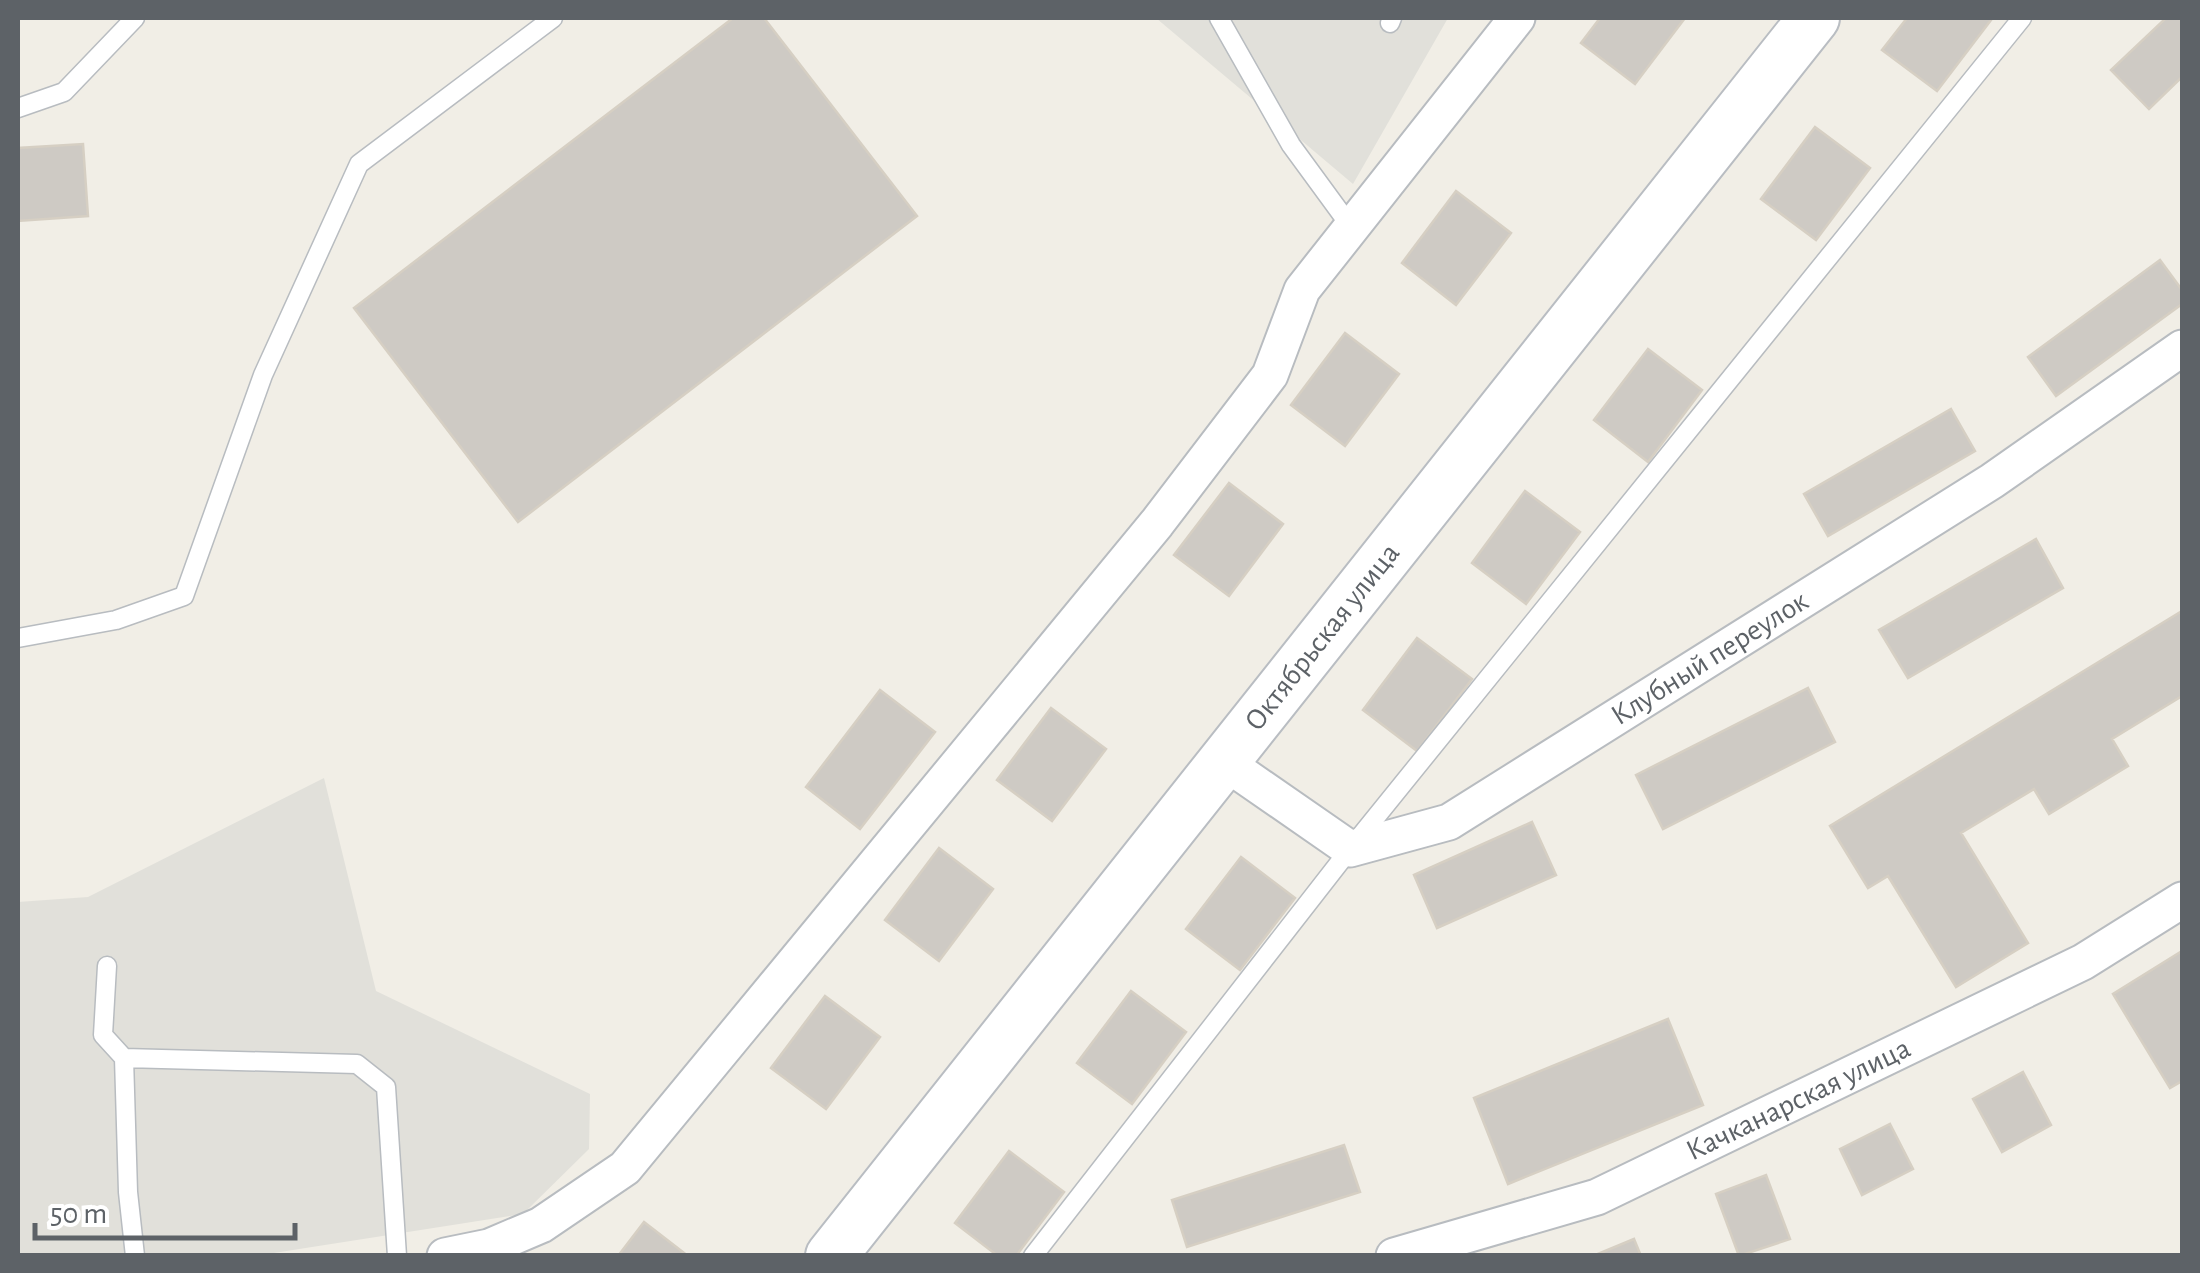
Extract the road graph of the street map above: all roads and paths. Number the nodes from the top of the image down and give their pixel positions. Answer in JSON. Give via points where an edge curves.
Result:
{"nodes":[{"id":1,"x":135,"y":18,"type":"edge"},
{"id":2,"x":552,"y":18,"type":"edge"},
{"id":3,"x":1220,"y":18,"type":"edge"},
{"id":4,"x":1516,"y":18,"type":"edge"},
{"id":5,"x":1814,"y":18,"type":"edge"},
{"id":6,"x":2022,"y":18,"type":"edge"},
{"id":7,"x":18,"y":108,"type":"edge"},
{"id":8,"x":1351,"y":227,"type":"junction"},
{"id":9,"x":2182,"y":348,"type":"edge"},
{"id":10,"x":18,"y":638,"type":"edge"},
{"id":11,"x":1224,"y":761,"type":"junction"},
{"id":12,"x":1350,"y":850,"type":"junction"},
{"id":13,"x":2182,"y":900,"type":"edge"},
{"id":14,"x":107,"y":966,"type":"dead end"},
{"id":15,"x":124,"y":1058,"type":"junction"},
{"id":16,"x":135,"y":1256,"type":"edge"},
{"id":17,"x":397,"y":1256,"type":"edge"},
{"id":18,"x":445,"y":1256,"type":"edge"},
{"id":19,"x":831,"y":1256,"type":"edge"},
{"id":20,"x":1033,"y":1256,"type":"edge"},
{"id":21,"x":1394,"y":1256,"type":"edge"}],
"edges":[{"from":1,"to":7,"type":"lane","via":[[64,92]]},
{"from":2,"to":10,"type":"lane","via":[[358,164],[263,375],[184,596],[116,620]]},
{"from":3,"to":8,"type":"lane","via":[[1290,145]]},
{"from":4,"to":8,"type":"street"},
{"from":5,"to":11,"type":"street","name":"Октябрьская улица"},
{"from":6,"to":12,"type":"lane"},
{"from":8,"to":18,"type":"street","via":[[1302,290],[1270,375],[1180,494],[624,1168],[541,1226]]},
{"from":9,"to":12,"type":"street","name":"Клубный переулок","via":[[1992,481],[1449,822]]},
{"from":11,"to":12,"type":"street"},
{"from":11,"to":19,"type":"street","name":"Октябрьская улица"},
{"from":12,"to":20,"type":"lane"},
{"from":13,"to":21,"type":"street","name":"Качканарская улица","via":[[2084,962],[1597,1197]]},
{"from":14,"to":15,"type":"lane","via":[[103,1035]]},
{"from":15,"to":16,"type":"lane"},
{"from":15,"to":17,"type":"lane","via":[[357,1064],[386,1087]]}]}
